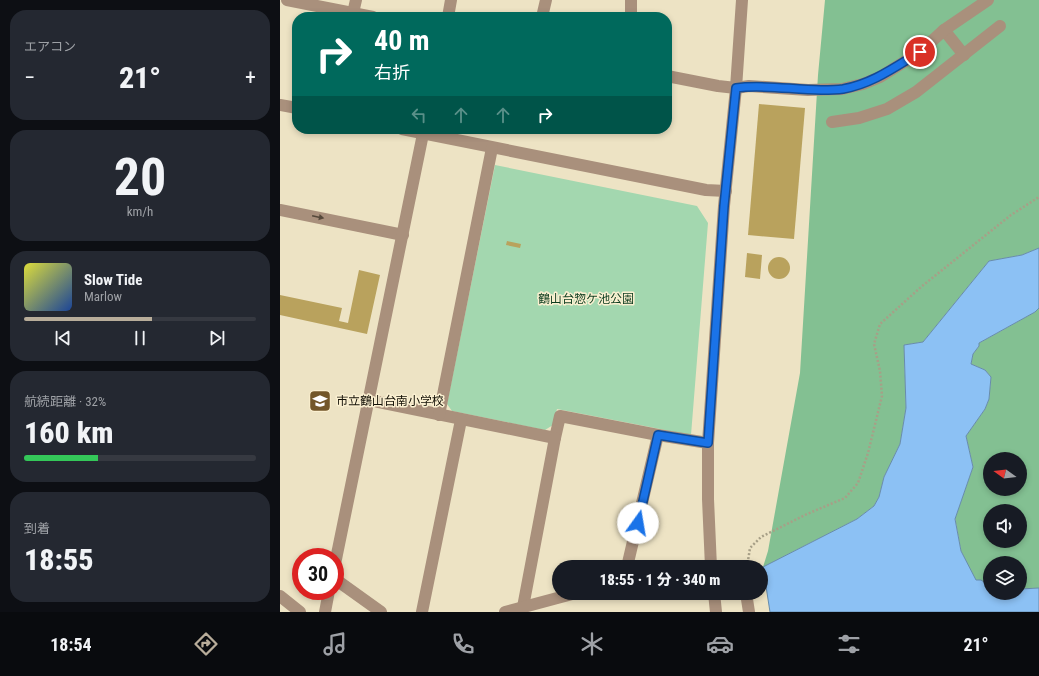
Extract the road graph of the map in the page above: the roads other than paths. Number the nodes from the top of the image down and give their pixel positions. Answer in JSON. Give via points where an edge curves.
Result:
{"nodes":[{"id":1,"x":287,"y":0,"type":"edge"},
{"id":2,"x":356,"y":0,"type":"edge"},
{"id":3,"x":451,"y":0,"type":"edge"},
{"id":4,"x":546,"y":0,"type":"edge"},
{"id":5,"x":631,"y":0,"type":"edge"},
{"id":6,"x":742,"y":0,"type":"edge"},
{"id":7,"x":988,"y":0,"type":"edge"},
{"id":8,"x":348,"y":12,"type":"edge"},
{"id":9,"x":353,"y":12,"type":"edge"},
{"id":10,"x":449,"y":12,"type":"edge"},
{"id":11,"x":543,"y":12,"type":"edge"},
{"id":12,"x":630,"y":12,"type":"edge"},
{"id":13,"x":1000,"y":26,"type":"dead end"},
{"id":14,"x":944,"y":30,"type":"junction"},
{"id":15,"x":964,"y":55,"type":"junction"},
{"id":16,"x":672,"y":77,"type":"edge"},
{"id":17,"x":736,"y":88,"type":"junction"},
{"id":18,"x":280,"y":105,"type":"edge"},
{"id":19,"x":292,"y":107,"type":"edge"},
{"id":20,"x":832,"y":122,"type":"dead end"},
{"id":21,"x":423,"y":134,"type":"edge"},
{"id":22,"x":436,"y":134,"type":"edge"},
{"id":23,"x":492,"y":148,"type":"junction"},
{"id":24,"x":726,"y":191,"type":"junction"},
{"id":25,"x":280,"y":210,"type":"edge"},
{"id":26,"x":403,"y":235,"type":"junction"},
{"id":27,"x":369,"y":400,"type":"junction"},
{"id":28,"x":439,"y":415,"type":"junction"},
{"id":29,"x":461,"y":420,"type":"junction"},
{"id":30,"x":658,"y":435,"type":"junction"},
{"id":31,"x":555,"y":438,"type":"junction"},
{"id":32,"x":708,"y":443,"type":"junction"},
{"id":33,"x":338,"y":548,"type":"edge"},
{"id":34,"x":629,"y":560,"type":"edge"},
{"id":35,"x":711,"y":560,"type":"edge"},
{"id":36,"x":344,"y":585,"type":"edge"},
{"id":37,"x":280,"y":596,"type":"edge"},
{"id":38,"x":552,"y":599,"type":"edge"},
{"id":39,"x":327,"y":600,"type":"edge"},
{"id":40,"x":715,"y":600,"type":"edge"},
{"id":41,"x":747,"y":600,"type":"edge"},
{"id":42,"x":523,"y":607,"type":"junction"},
{"id":43,"x":300,"y":612,"type":"edge"},
{"id":44,"x":325,"y":612,"type":"edge"},
{"id":45,"x":381,"y":612,"type":"edge"},
{"id":46,"x":422,"y":612,"type":"edge"},
{"id":47,"x":504,"y":612,"type":"edge"},
{"id":48,"x":716,"y":612,"type":"edge"},
{"id":49,"x":749,"y":612,"type":"edge"}],
"edges":[{"from":1,"to":8,"type":"street"},
{"from":2,"to":9,"type":"street"},
{"from":3,"to":10,"type":"street"},
{"from":4,"to":11,"type":"street"},
{"from":5,"to":12,"type":"street"},
{"from":6,"to":17,"type":"street"},
{"from":7,"to":14,"type":"street"},
{"from":13,"to":15,"type":"street"},
{"from":14,"to":15,"type":"street"},
{"from":14,"to":17,"type":"street","via":[[920,52],[880,77],[842,90],[749,86]]},
{"from":15,"to":20,"type":"street","via":[[916,92],[887,109],[859,118]]},
{"from":16,"to":17,"type":"street"},
{"from":17,"to":24,"type":"street"},
{"from":18,"to":19,"type":"street"},
{"from":21,"to":26,"type":"street"},
{"from":22,"to":23,"type":"street"},
{"from":23,"to":24,"type":"street","via":[[706,190]]},
{"from":23,"to":28,"type":"street"},
{"from":24,"to":32,"type":"street"},
{"from":25,"to":26,"type":"street","one_way":true},
{"from":26,"to":27,"type":"street"},
{"from":27,"to":28,"type":"street"},
{"from":27,"to":33,"type":"street"},
{"from":28,"to":29,"type":"street"},
{"from":29,"to":31,"type":"street"},
{"from":29,"to":46,"type":"street"},
{"from":30,"to":31,"type":"street","via":[[560,416]]},
{"from":30,"to":32,"type":"street"},
{"from":30,"to":34,"type":"street"},
{"from":31,"to":42,"type":"street"},
{"from":32,"to":35,"type":"street"},
{"from":36,"to":45,"type":"street"},
{"from":37,"to":43,"type":"street"},
{"from":38,"to":42,"type":"street"},
{"from":39,"to":44,"type":"street"},
{"from":40,"to":48,"type":"street"},
{"from":41,"to":49,"type":"street"},
{"from":42,"to":47,"type":"street"}]}
